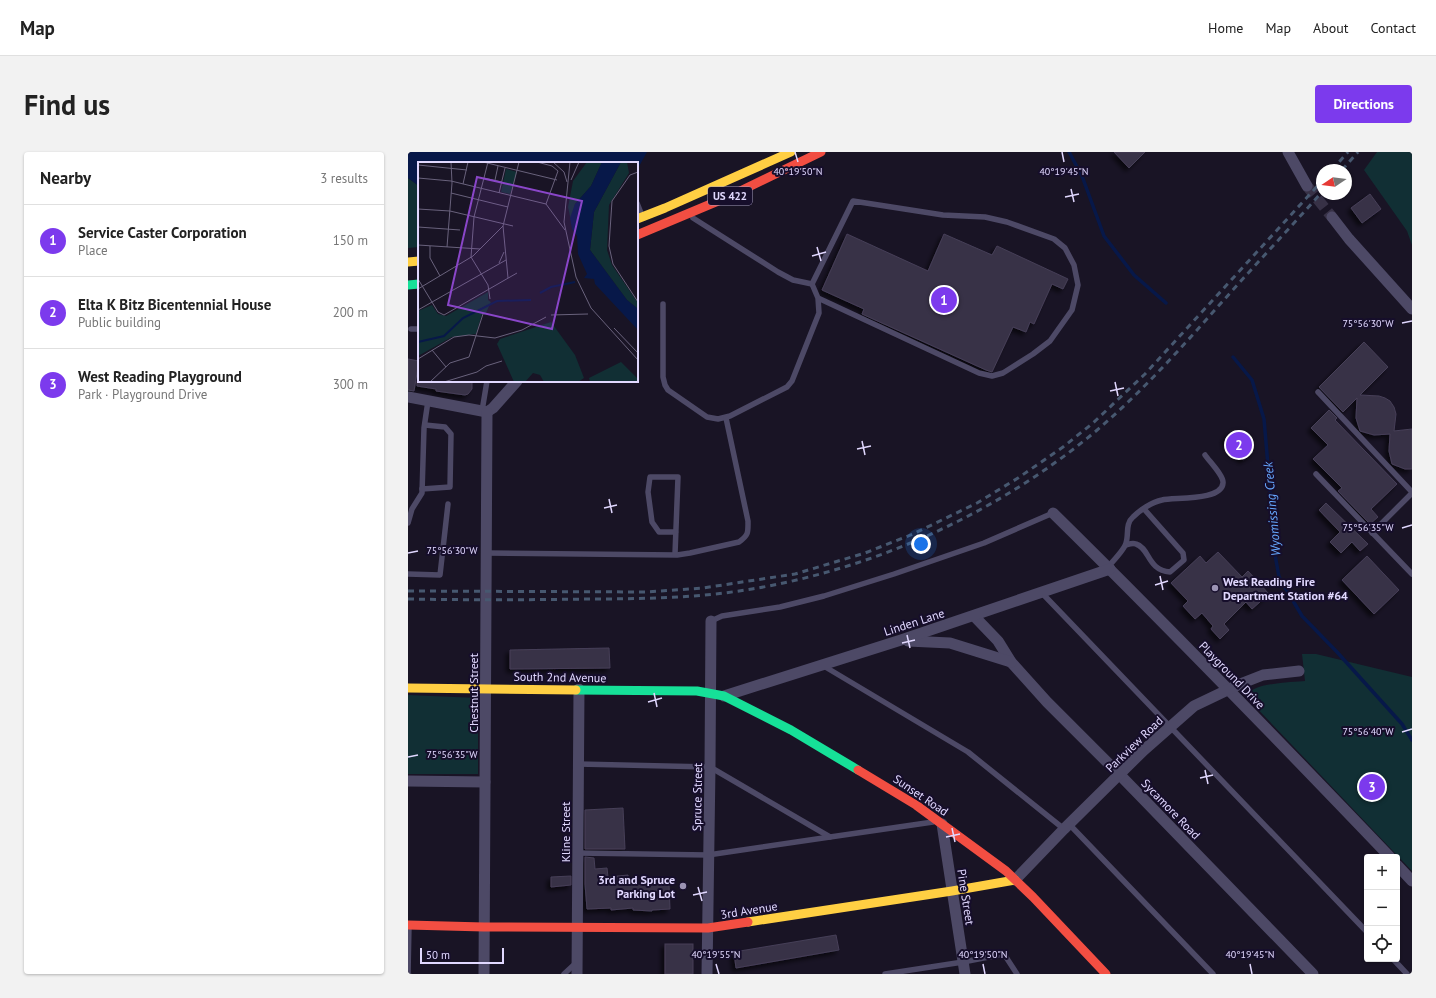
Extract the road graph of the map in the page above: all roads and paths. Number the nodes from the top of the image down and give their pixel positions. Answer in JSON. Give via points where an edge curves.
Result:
{"nodes":[{"id":1,"x":791,"y":152,"type":"edge"},
{"id":2,"x":821,"y":152,"type":"edge"},
{"id":3,"x":1288,"y":152,"type":"edge"},
{"id":4,"x":1307,"y":186,"type":"tunnel mouth"},
{"id":5,"x":638,"y":209,"type":"edge"},
{"id":6,"x":665,"y":217,"type":"joint"},
{"id":7,"x":1332,"y":217,"type":"tunnel mouth"},
{"id":8,"x":640,"y":220,"type":"edge"},
{"id":9,"x":644,"y":232,"type":"edge"},
{"id":10,"x":638,"y":243,"type":"edge"},
{"id":11,"x":418,"y":260,"type":"edge"},
{"id":12,"x":408,"y":262,"type":"edge"},
{"id":13,"x":418,"y":276,"type":"edge"},
{"id":14,"x":408,"y":277,"type":"edge"},
{"id":15,"x":418,"y":284,"type":"edge"},
{"id":16,"x":812,"y":284,"type":"junction"},
{"id":17,"x":408,"y":285,"type":"edge"},
{"id":18,"x":818,"y":298,"type":"junction"},
{"id":19,"x":663,"y":304,"type":"dead end"},
{"id":20,"x":1412,"y":309,"type":"edge"},
{"id":21,"x":411,"y":329,"type":"dead end"},
{"id":22,"x":418,"y":329,"type":"edge"},
{"id":23,"x":487,"y":382,"type":"edge"},
{"id":24,"x":516,"y":382,"type":"edge"},
{"id":25,"x":1318,"y":392,"type":"dead end"},
{"id":26,"x":408,"y":397,"type":"edge"},
{"id":27,"x":428,"y":401,"type":"junction"},
{"id":28,"x":485,"y":411,"type":"junction"},
{"id":29,"x":726,"y":418,"type":"junction"},
{"id":30,"x":425,"y":424,"type":"junction"},
{"id":31,"x":1205,"y":455,"type":"dead end"},
{"id":32,"x":1316,"y":474,"type":"dead end"},
{"id":33,"x":422,"y":488,"type":"junction"},
{"id":34,"x":1412,"y":492,"type":"edge"},
{"id":35,"x":448,"y":504,"type":"dead end"},
{"id":36,"x":1144,"y":509,"type":"junction"},
{"id":37,"x":409,"y":513,"type":"edge"},
{"id":38,"x":1053,"y":513,"type":"joint"},
{"id":39,"x":408,"y":522,"type":"edge"},
{"id":40,"x":676,"y":532,"type":"junction"},
{"id":41,"x":1372,"y":532,"type":"junction"},
{"id":42,"x":1126,"y":545,"type":"junction"},
{"id":43,"x":486,"y":553,"type":"junction"},
{"id":44,"x":675,"y":554,"type":"junction"},
{"id":45,"x":1109,"y":568,"type":"junction"},
{"id":46,"x":408,"y":574,"type":"edge"},
{"id":47,"x":1412,"y":574,"type":"edge"},
{"id":48,"x":1041,"y":591,"type":"junction"},
{"id":49,"x":974,"y":616,"type":"junction"},
{"id":50,"x":711,"y":621,"type":"joint"},
{"id":51,"x":901,"y":640,"type":"junction"},
{"id":52,"x":1011,"y":662,"type":"junction"},
{"id":53,"x":821,"y":665,"type":"junction"},
{"id":54,"x":1299,"y":671,"type":"dead end"},
{"id":55,"x":408,"y":688,"type":"edge"},
{"id":56,"x":486,"y":688,"type":"junction"},
{"id":57,"x":579,"y":690,"type":"junction"},
{"id":58,"x":1228,"y":690,"type":"junction"},
{"id":59,"x":711,"y":693,"type":"junction"},
{"id":60,"x":724,"y":696,"type":"junction"},
{"id":61,"x":1171,"y":727,"type":"junction"},
{"id":62,"x":578,"y":764,"type":"junction"},
{"id":63,"x":710,"y":767,"type":"junction"},
{"id":64,"x":1120,"y":775,"type":"junction"},
{"id":65,"x":408,"y":781,"type":"edge"},
{"id":66,"x":485,"y":782,"type":"junction"},
{"id":67,"x":940,"y":823,"type":"junction"},
{"id":68,"x":1067,"y":826,"type":"junction"},
{"id":69,"x":830,"y":837,"type":"junction"},
{"id":70,"x":578,"y":853,"type":"junction"},
{"id":71,"x":1387,"y":854,"type":"edge"},
{"id":72,"x":708,"y":855,"type":"junction"},
{"id":73,"x":1400,"y":868,"type":"edge"},
{"id":74,"x":1015,"y":880,"type":"junction"},
{"id":75,"x":1412,"y":881,"type":"edge"},
{"id":76,"x":952,"y":891,"type":"junction"},
{"id":77,"x":408,"y":925,"type":"edge"},
{"id":78,"x":484,"y":927,"type":"junction"},
{"id":79,"x":577,"y":927,"type":"junction"},
{"id":80,"x":708,"y":928,"type":"junction"},
{"id":81,"x":1364,"y":929,"type":"edge"},
{"id":82,"x":577,"y":962,"type":"junction"},
{"id":83,"x":963,"y":962,"type":"junction"},
{"id":84,"x":1396,"y":962,"type":"edge"},
{"id":85,"x":408,"y":974,"type":"edge"},
{"id":86,"x":484,"y":974,"type":"edge"},
{"id":87,"x":564,"y":974,"type":"edge"},
{"id":88,"x":577,"y":974,"type":"edge"},
{"id":89,"x":707,"y":974,"type":"edge"},
{"id":90,"x":885,"y":974,"type":"edge"},
{"id":91,"x":893,"y":974,"type":"edge"},
{"id":92,"x":965,"y":974,"type":"edge"},
{"id":93,"x":1017,"y":974,"type":"edge"},
{"id":94,"x":1106,"y":974,"type":"edge"},
{"id":95,"x":1213,"y":974,"type":"edge"},
{"id":96,"x":1313,"y":974,"type":"edge"},
{"id":97,"x":1407,"y":974,"type":"edge"}],
"edges":[{"from":1,"to":8,"type":"main road","number":"US 422","bridge":true},
{"from":2,"to":9,"type":"main road","number":"US 422","bridge":true,"via":[[753,186]]},
{"from":3,"to":4,"type":"street"},
{"from":5,"to":8,"type":"lane"},
{"from":6,"to":9,"type":"street"},
{"from":6,"to":16,"type":"lane","via":[[681,210],[778,272],[793,280]]},
{"from":7,"to":20,"type":"street"},
{"from":9,"to":10,"type":"street"},
{"from":11,"to":12,"type":"main road"},
{"from":13,"to":14,"type":"main road"},
{"from":15,"to":17,"type":"main road"},
{"from":16,"to":18,"type":"lane"},
{"from":16,"to":18,"type":"lane","via":[[853,201],[944,215],[985,217],[1054,239],[1065,248],[1074,265],[1078,285],[1072,310],[1050,341],[1003,373],[992,376],[979,374]]},
{"from":18,"to":29,"type":"lane","via":[[819,313],[792,381],[787,387]]},
{"from":19,"to":29,"type":"lane","via":[[665,385],[668,390],[707,417]]},
{"from":21,"to":22,"type":"lane"},
{"from":23,"to":28,"type":"lane"},
{"from":24,"to":28,"type":"street","via":[[493,408]]},
{"from":25,"to":34,"type":"lane"},
{"from":26,"to":27,"type":"street"},
{"from":27,"to":28,"type":"street"},
{"from":27,"to":30,"type":"lane"},
{"from":28,"to":43,"type":"street","name":"Chestnut Street"},
{"from":29,"to":44,"type":"lane","via":[[748,521],[748,533],[739,542]]},
{"from":30,"to":33,"type":"lane"},
{"from":30,"to":33,"type":"lane","via":[[445,427],[451,434],[450,487]]},
{"from":31,"to":36,"type":"lane","via":[[1220,475],[1223,484],[1220,489],[1211,495],[1162,499]]},
{"from":32,"to":41,"type":"lane"},
{"from":33,"to":37,"type":"lane","via":[[422,493]]},
{"from":34,"to":41,"type":"lane"},
{"from":35,"to":46,"type":"lane","via":[[440,575]]},
{"from":36,"to":42,"type":"lane","via":[[1128,523]]},
{"from":36,"to":42,"type":"lane","via":[[1183,552],[1184,560],[1170,572],[1162,572],[1152,564],[1142,548],[1136,544]]},
{"from":37,"to":39,"type":"lane"},
{"from":38,"to":45,"type":"street","name":"Playground Drive"},
{"from":38,"to":50,"type":"lane","via":[[984,543],[894,574],[824,596],[780,607],[722,616]]},
{"from":40,"to":40,"type":"lane","via":[[678,477],[650,477],[648,492],[652,522],[659,532]]},
{"from":40,"to":44,"type":"lane"},
{"from":41,"to":47,"type":"lane"},
{"from":42,"to":45,"type":"lane"},
{"from":43,"to":44,"type":"lane"},
{"from":43,"to":56,"type":"street","name":"Chestnut Street"},
{"from":45,"to":48,"type":"street","name":"Linden Lane"},
{"from":45,"to":58,"type":"street","name":"Playground Drive"},
{"from":48,"to":49,"type":"street","name":"Linden Lane"},
{"from":48,"to":61,"type":"lane"},
{"from":49,"to":51,"type":"street","name":"Linden Lane"},
{"from":49,"to":52,"type":"street","name":"Sycamore Road","via":[[998,641]]},
{"from":50,"to":59,"type":"street","name":"Spruce Street"},
{"from":51,"to":52,"type":"street","via":[[950,643]]},
{"from":51,"to":53,"type":"street","name":"Linden Lane"},
{"from":52,"to":64,"type":"street","name":"Sycamore Road"},
{"from":53,"to":60,"type":"street","name":"Linden Lane"},
{"from":53,"to":68,"type":"lane","via":[[968,752]]},
{"from":54,"to":58,"type":"street","name":"Parkview Road","via":[[1263,675]]},
{"from":55,"to":56,"type":"main road","name":"South 2nd Avenue"},
{"from":56,"to":57,"type":"main road","name":"South 2nd Avenue"},
{"from":56,"to":66,"type":"street","name":"Chestnut Street"},
{"from":57,"to":59,"type":"main road","name":"South 2nd Avenue"},
{"from":57,"to":62,"type":"street","name":"Kline Street"},
{"from":58,"to":61,"type":"street","name":"Parkview Road","via":[[1194,706]]},
{"from":58,"to":71,"type":"street","name":"Playground Drive"},
{"from":59,"to":60,"type":"main road","name":"Sunset Road"},
{"from":59,"to":63,"type":"street","name":"Spruce Street"},
{"from":60,"to":67,"type":"main road","name":"Sunset Road","via":[[791,730],[916,804]]},
{"from":61,"to":64,"type":"street","name":"Parkview Road"},
{"from":61,"to":81,"type":"lane"},
{"from":62,"to":63,"type":"lane"},
{"from":62,"to":70,"type":"street","name":"Kline Street"},
{"from":63,"to":69,"type":"lane"},
{"from":63,"to":72,"type":"street","name":"Spruce Street"},
{"from":64,"to":68,"type":"street","name":"Parkview Road"},
{"from":64,"to":96,"type":"street","name":"Sycamore Road"},
{"from":65,"to":66,"type":"street"},
{"from":66,"to":78,"type":"street","name":"Chestnut Street"},
{"from":67,"to":69,"type":"lane"},
{"from":67,"to":74,"type":"main road","name":"Sunset Road"},
{"from":67,"to":76,"type":"street","name":"Pine Street"},
{"from":68,"to":74,"type":"street","name":"Parkview Road"},
{"from":68,"to":95,"type":"lane"},
{"from":69,"to":72,"type":"lane"},
{"from":70,"to":72,"type":"lane"},
{"from":70,"to":79,"type":"street","name":"Kline Street"},
{"from":72,"to":80,"type":"street","name":"Spruce Street"},
{"from":73,"to":75,"type":"street"},
{"from":74,"to":76,"type":"main road","name":"3rd Avenue"},
{"from":74,"to":94,"type":"main road","name":"Sunset Road"},
{"from":76,"to":80,"type":"main road","name":"3rd Avenue"},
{"from":76,"to":83,"type":"street","name":"Pine Street"},
{"from":77,"to":78,"type":"main road","name":"3rd Avenue"},
{"from":77,"to":85,"type":"lane"},
{"from":78,"to":79,"type":"main road","name":"3rd Avenue"},
{"from":78,"to":86,"type":"street","name":"Chestnut Street"},
{"from":79,"to":80,"type":"main road","name":"3rd Avenue"},
{"from":79,"to":82,"type":"street","name":"Kline Street"},
{"from":80,"to":89,"type":"street","name":"Spruce Street"},
{"from":82,"to":87,"type":"lane"},
{"from":82,"to":88,"type":"street","name":"Kline Street"},
{"from":83,"to":91,"type":"lane"},
{"from":83,"to":92,"type":"street","name":"Pine Street"},
{"from":83,"to":93,"type":"lane","via":[[1004,954]]},
{"from":84,"to":97,"type":"lane"},
{"from":90,"to":91,"type":"lane"}]}
